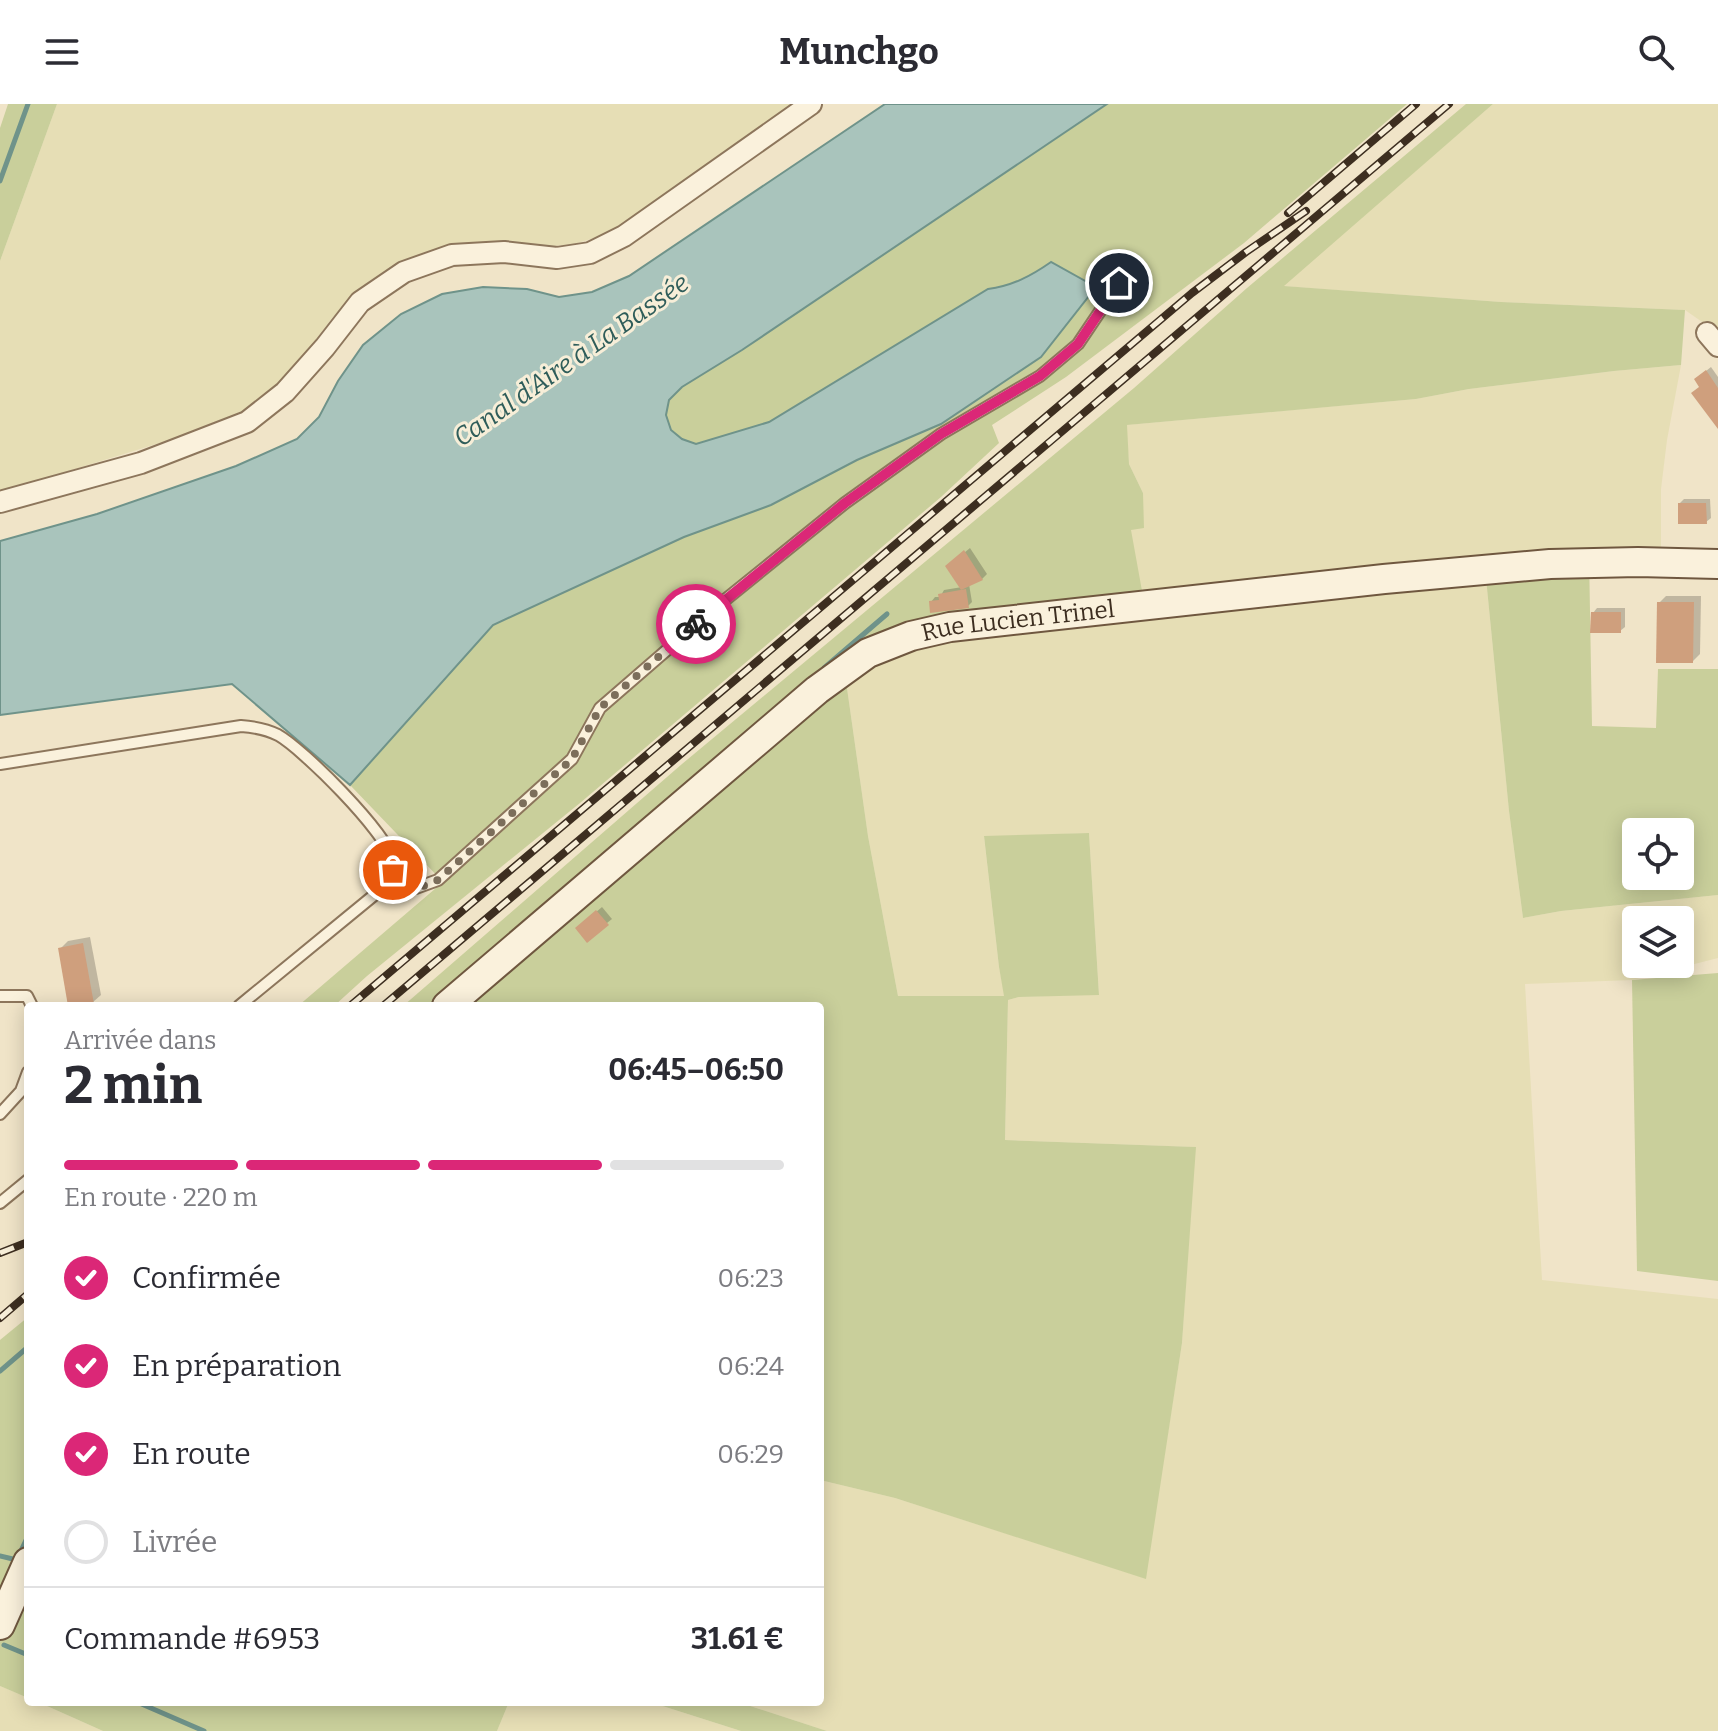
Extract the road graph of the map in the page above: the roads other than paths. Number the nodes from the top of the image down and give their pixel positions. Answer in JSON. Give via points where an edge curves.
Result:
{"nodes":[{"id":1,"x":811,"y":104,"type":"edge"},
{"id":2,"x":1119,"y":283,"type":"dead end"},
{"id":3,"x":0,"y":502,"type":"edge"},
{"id":4,"x":1718,"y":564,"type":"edge"},
{"id":5,"x":0,"y":764,"type":"edge"},
{"id":6,"x":391,"y":878,"type":"junction"},
{"id":7,"x":0,"y":996,"type":"edge"},
{"id":8,"x":30,"y":1002,"type":"edge"},
{"id":9,"x":244,"y":1002,"type":"edge"},
{"id":10,"x":452,"y":1002,"type":"edge"},
{"id":11,"x":24,"y":1083,"type":"edge"},
{"id":12,"x":0,"y":1114,"type":"edge"},
{"id":13,"x":24,"y":1183,"type":"edge"},
{"id":14,"x":0,"y":1203,"type":"edge"},
{"id":15,"x":24,"y":1571,"type":"edge"},
{"id":16,"x":0,"y":1625,"type":"edge"}],
"edges":[{"from":1,"to":3,"type":"street","via":[[624,236],[590,253],[557,258],[504,252],[452,255],[404,272],[360,302],[285,392],[247,422],[141,463]]},
{"from":2,"to":6,"type":"lane","via":[[1078,344],[1040,376],[941,434],[845,503],[600,708],[572,759],[438,880],[416,888]]},
{"from":4,"to":10,"type":"street","name":"Rue Lucien Trinel","via":[[1550,564],[950,627],[911,636],[868,653],[817,690]]},
{"from":5,"to":6,"type":"lane","via":[[258,727],[291,743],[348,798],[388,848]]},
{"from":6,"to":9,"type":"lane"},
{"from":7,"to":8,"type":"lane","via":[[27,996]]},
{"from":11,"to":12,"type":"lane"},
{"from":13,"to":14,"type":"lane"},
{"from":15,"to":16,"type":"street"}]}
